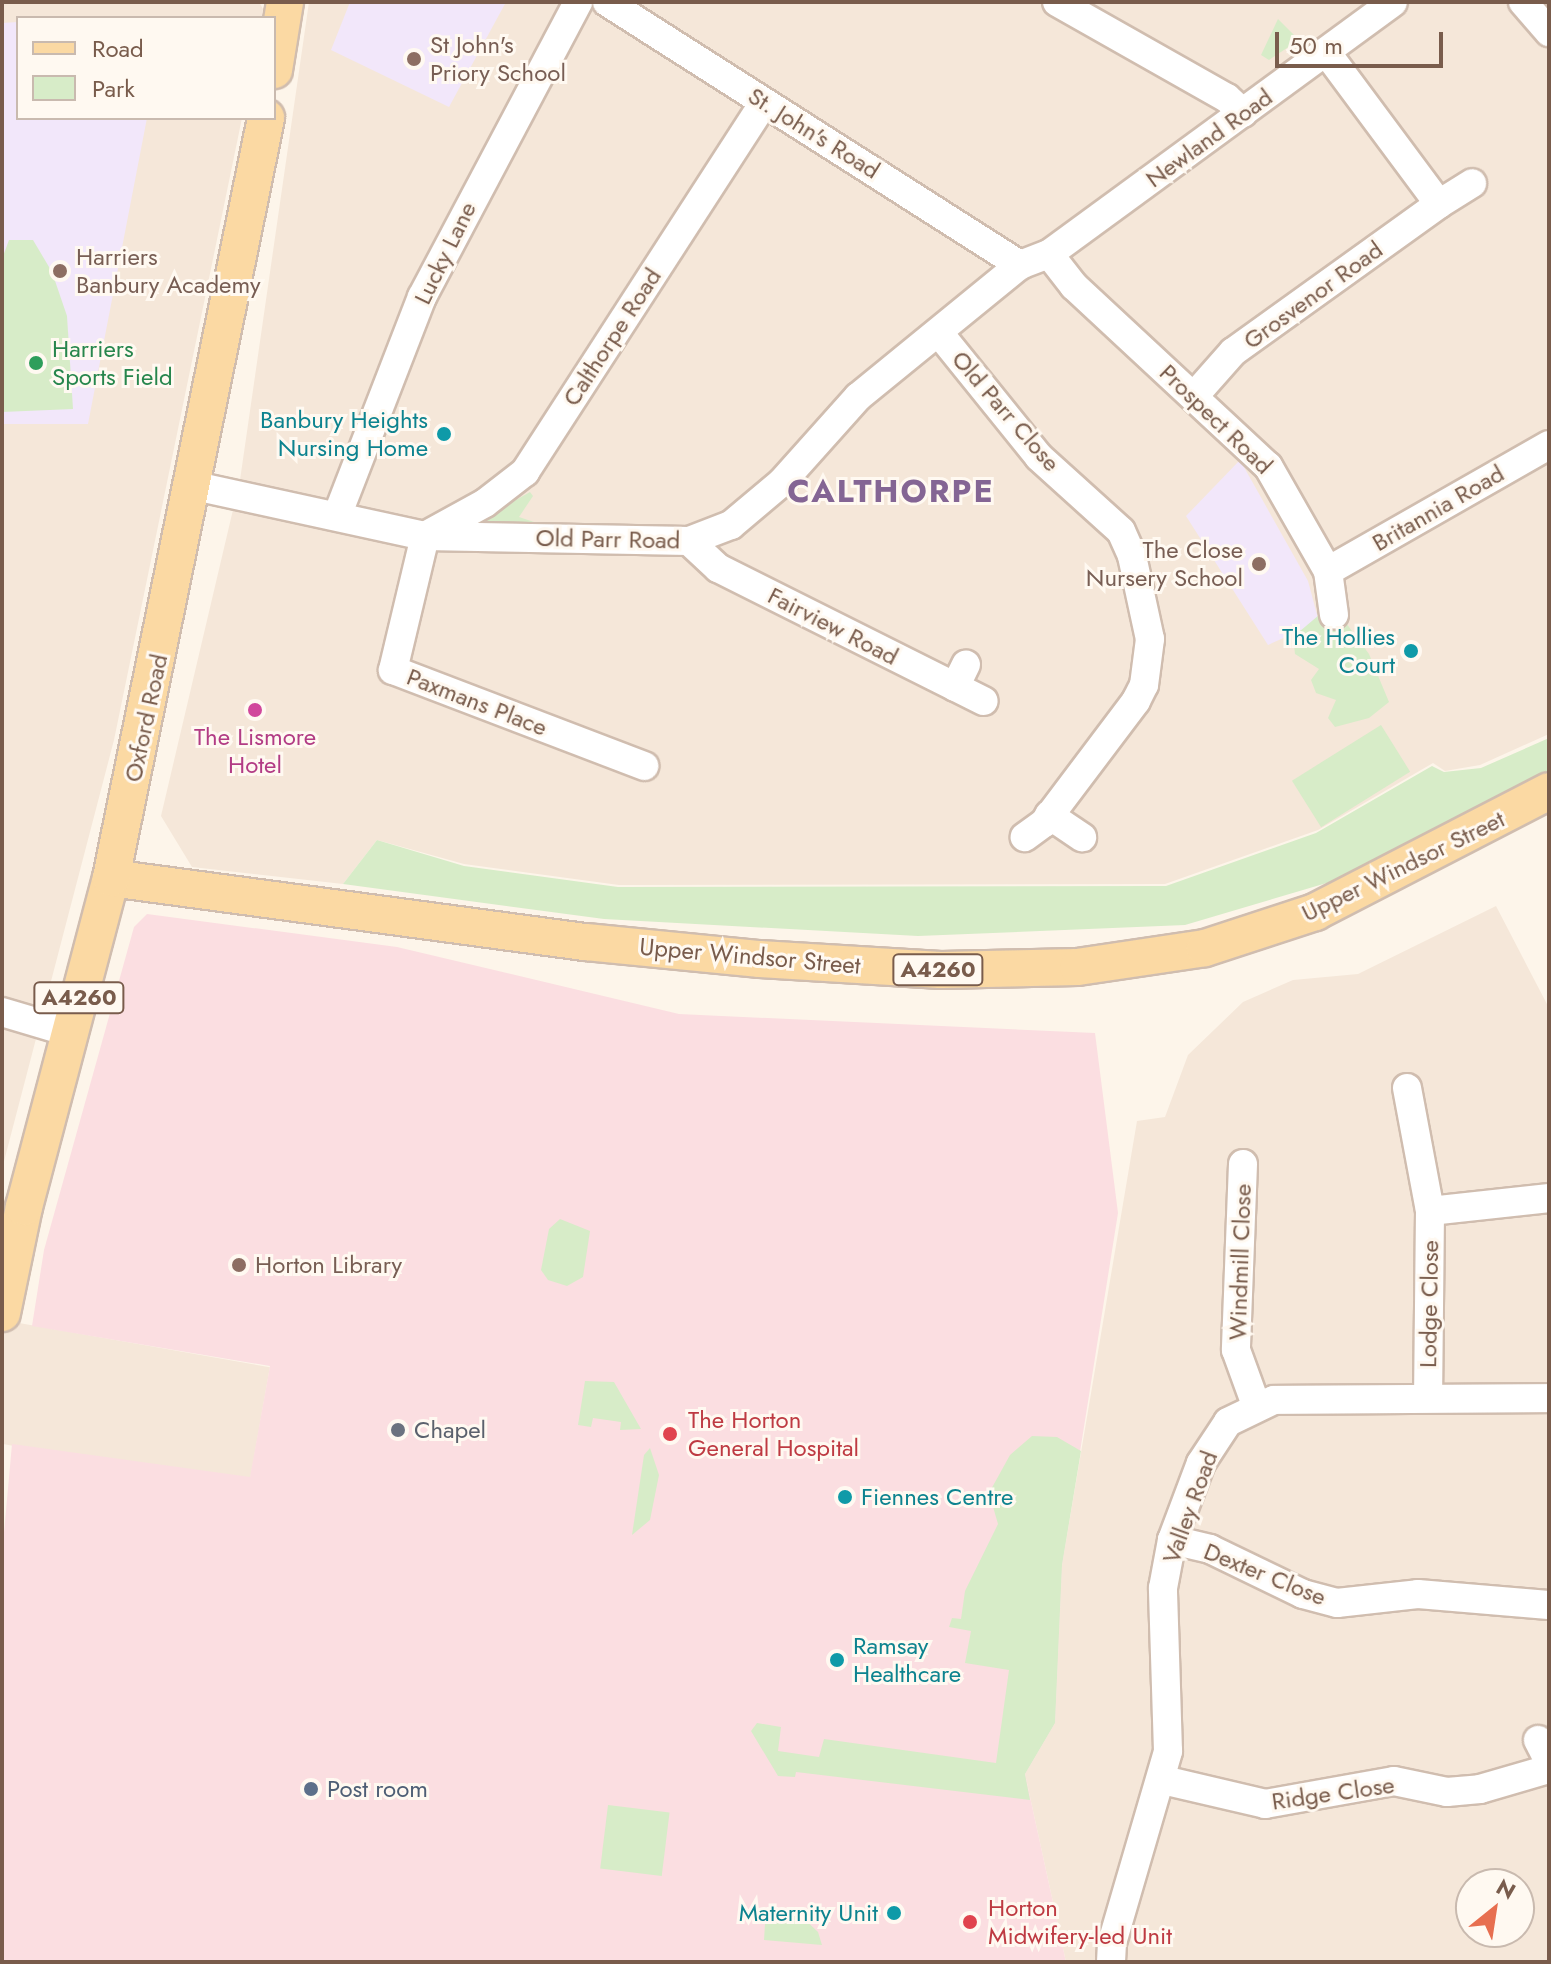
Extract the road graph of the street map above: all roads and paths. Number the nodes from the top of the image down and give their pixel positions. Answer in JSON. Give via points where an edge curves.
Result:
{"nodes":[{"id":1,"x":285,"y":2,"type":"edge"},
{"id":2,"x":578,"y":2,"type":"edge"},
{"id":3,"x":607,"y":2,"type":"edge"},
{"id":4,"x":1057,"y":2,"type":"edge"},
{"id":5,"x":1393,"y":2,"type":"edge"},
{"id":6,"x":1523,"y":2,"type":"edge"},
{"id":7,"x":1549,"y":32,"type":"edge"},
{"id":8,"x":1326,"y":52,"type":"junction"},
{"id":9,"x":276,"y":58,"type":"edge"},
{"id":10,"x":764,"y":102,"type":"junction"},
{"id":11,"x":1243,"y":113,"type":"junction"},
{"id":12,"x":266,"y":120,"type":"edge"},
{"id":13,"x":1472,"y":183,"type":"dead end"},
{"id":14,"x":1439,"y":204,"type":"junction"},
{"id":15,"x":1049,"y":254,"type":"junction"},
{"id":16,"x":1020,"y":265,"type":"junction"},
{"id":17,"x":939,"y":333,"type":"junction"},
{"id":18,"x":1195,"y":395,"type":"junction"},
{"id":19,"x":1549,"y":445,"type":"edge"},
{"id":20,"x":195,"y":486,"type":"junction"},
{"id":21,"x":337,"y":516,"type":"junction"},
{"id":22,"x":425,"y":536,"type":"junction"},
{"id":23,"x":689,"y":541,"type":"junction"},
{"id":24,"x":1328,"y":571,"type":"junction"},
{"id":25,"x":1334,"y":615,"type":"dead end"},
{"id":26,"x":984,"y":701,"type":"dead end"},
{"id":27,"x":644,"y":766,"type":"dead end"},
{"id":28,"x":1549,"y":791,"type":"edge"},
{"id":29,"x":1049,"y":815,"type":"junction"},
{"id":30,"x":1025,"y":837,"type":"dead end"},
{"id":31,"x":1082,"y":837,"type":"dead end"},
{"id":32,"x":111,"y":878,"type":"junction"},
{"id":33,"x":2,"y":1012,"type":"edge"},
{"id":34,"x":69,"y":1032,"type":"junction"},
{"id":35,"x":1407,"y":1088,"type":"dead end"},
{"id":36,"x":1243,"y":1164,"type":"dead end"},
{"id":37,"x":1549,"y":1198,"type":"edge"},
{"id":38,"x":1430,"y":1211,"type":"junction"},
{"id":39,"x":2,"y":1313,"type":"edge"},
{"id":40,"x":1428,"y":1397,"type":"junction"},
{"id":41,"x":1549,"y":1398,"type":"edge"},
{"id":42,"x":1256,"y":1405,"type":"junction"},
{"id":43,"x":1172,"y":1540,"type":"junction"},
{"id":44,"x":1549,"y":1605,"type":"edge"},
{"id":45,"x":1549,"y":1769,"type":"edge"},
{"id":46,"x":1163,"y":1780,"type":"junction"},
{"id":47,"x":1111,"y":1962,"type":"edge"}],
"edges":[{"from":1,"to":9,"type":"main road"},
{"from":2,"to":21,"type":"street","name":"Lucky Lane","via":[[422,297]]},
{"from":3,"to":10,"type":"street","name":"St. John's Road"},
{"from":4,"to":11,"type":"street","via":[[1227,98]]},
{"from":5,"to":8,"type":"street","name":"Newland Road"},
{"from":6,"to":7,"type":"street"},
{"from":8,"to":11,"type":"street","name":"Newland Road"},
{"from":8,"to":14,"type":"street"},
{"from":10,"to":16,"type":"street","name":"St. John's Road"},
{"from":10,"to":22,"type":"street","name":"Calthorpe Road","via":[[525,472]]},
{"from":11,"to":15,"type":"street","name":"Newland Road"},
{"from":12,"to":20,"type":"main road","name":"Oxford Road"},
{"from":13,"to":14,"type":"street","name":"Grosvenor Road"},
{"from":14,"to":18,"type":"street","name":"Grosvenor Road","via":[[1233,352]]},
{"from":15,"to":16,"type":"street","name":"Newland Road"},
{"from":15,"to":18,"type":"street","name":"Prospect Road","via":[[1084,296]]},
{"from":16,"to":17,"type":"street","name":"Old Parr Road"},
{"from":17,"to":23,"type":"street","name":"Old Parr Road","via":[[858,397],[782,482],[731,525]]},
{"from":17,"to":29,"type":"street","name":"Old Parr Close","via":[[1039,457],[1114,522],[1132,556],[1140,587],[1150,639],[1144,685]]},
{"from":18,"to":24,"type":"street","name":"Prospect Road","via":[[1268,466]]},
{"from":19,"to":24,"type":"street","name":"Britannia Road"},
{"from":20,"to":21,"type":"street","name":"Old Parr Road"},
{"from":20,"to":32,"type":"main road","name":"Oxford Road"},
{"from":21,"to":22,"type":"street","name":"Old Parr Road"},
{"from":22,"to":23,"type":"street","name":"Old Parr Road"},
{"from":22,"to":27,"type":"street","name":"Paxmans Place","via":[[393,670]]},
{"from":23,"to":26,"type":"street","name":"Fairview Road","via":[[718,568],[961,675]]},
{"from":24,"to":25,"type":"street","name":"Prospect Road"},
{"from":28,"to":32,"type":"main road","name":"Upper Windsor Street","number":"A4260","via":[[1395,875],[1303,917],[1205,948],[1078,967],[941,970],[760,959],[586,942]]},
{"from":29,"to":30,"type":"street","name":"Old Parr Close"},
{"from":29,"to":31,"type":"street"},
{"from":32,"to":34,"type":"main road","name":"Oxford Road","number":"A4260"},
{"from":33,"to":34,"type":"street"},
{"from":34,"to":39,"type":"main road","name":"Oxford Road","number":"A4260"},
{"from":35,"to":38,"type":"street","name":"Lodge Close"},
{"from":36,"to":42,"type":"street","name":"Windmill Close","via":[[1236,1350]]},
{"from":37,"to":38,"type":"street","name":"Lodge Close"},
{"from":38,"to":40,"type":"street","name":"Lodge Close"},
{"from":40,"to":41,"type":"street","name":"Valley Road"},
{"from":40,"to":42,"type":"street","name":"Valley Road"},
{"from":42,"to":43,"type":"street","name":"Valley Road","via":[[1228,1422],[1211,1445]]},
{"from":43,"to":44,"type":"street","name":"Dexter Close","via":[[1210,1549],[1303,1594],[1337,1603],[1418,1594]]},
{"from":43,"to":46,"type":"street","name":"Valley Road","via":[[1163,1588],[1168,1751]]},
{"from":45,"to":46,"type":"street","name":"Ridge Close","via":[[1480,1789],[1447,1792],[1394,1781],[1265,1804]]},
{"from":46,"to":47,"type":"street","name":"Valley Road","via":[[1112,1943]]}]}
